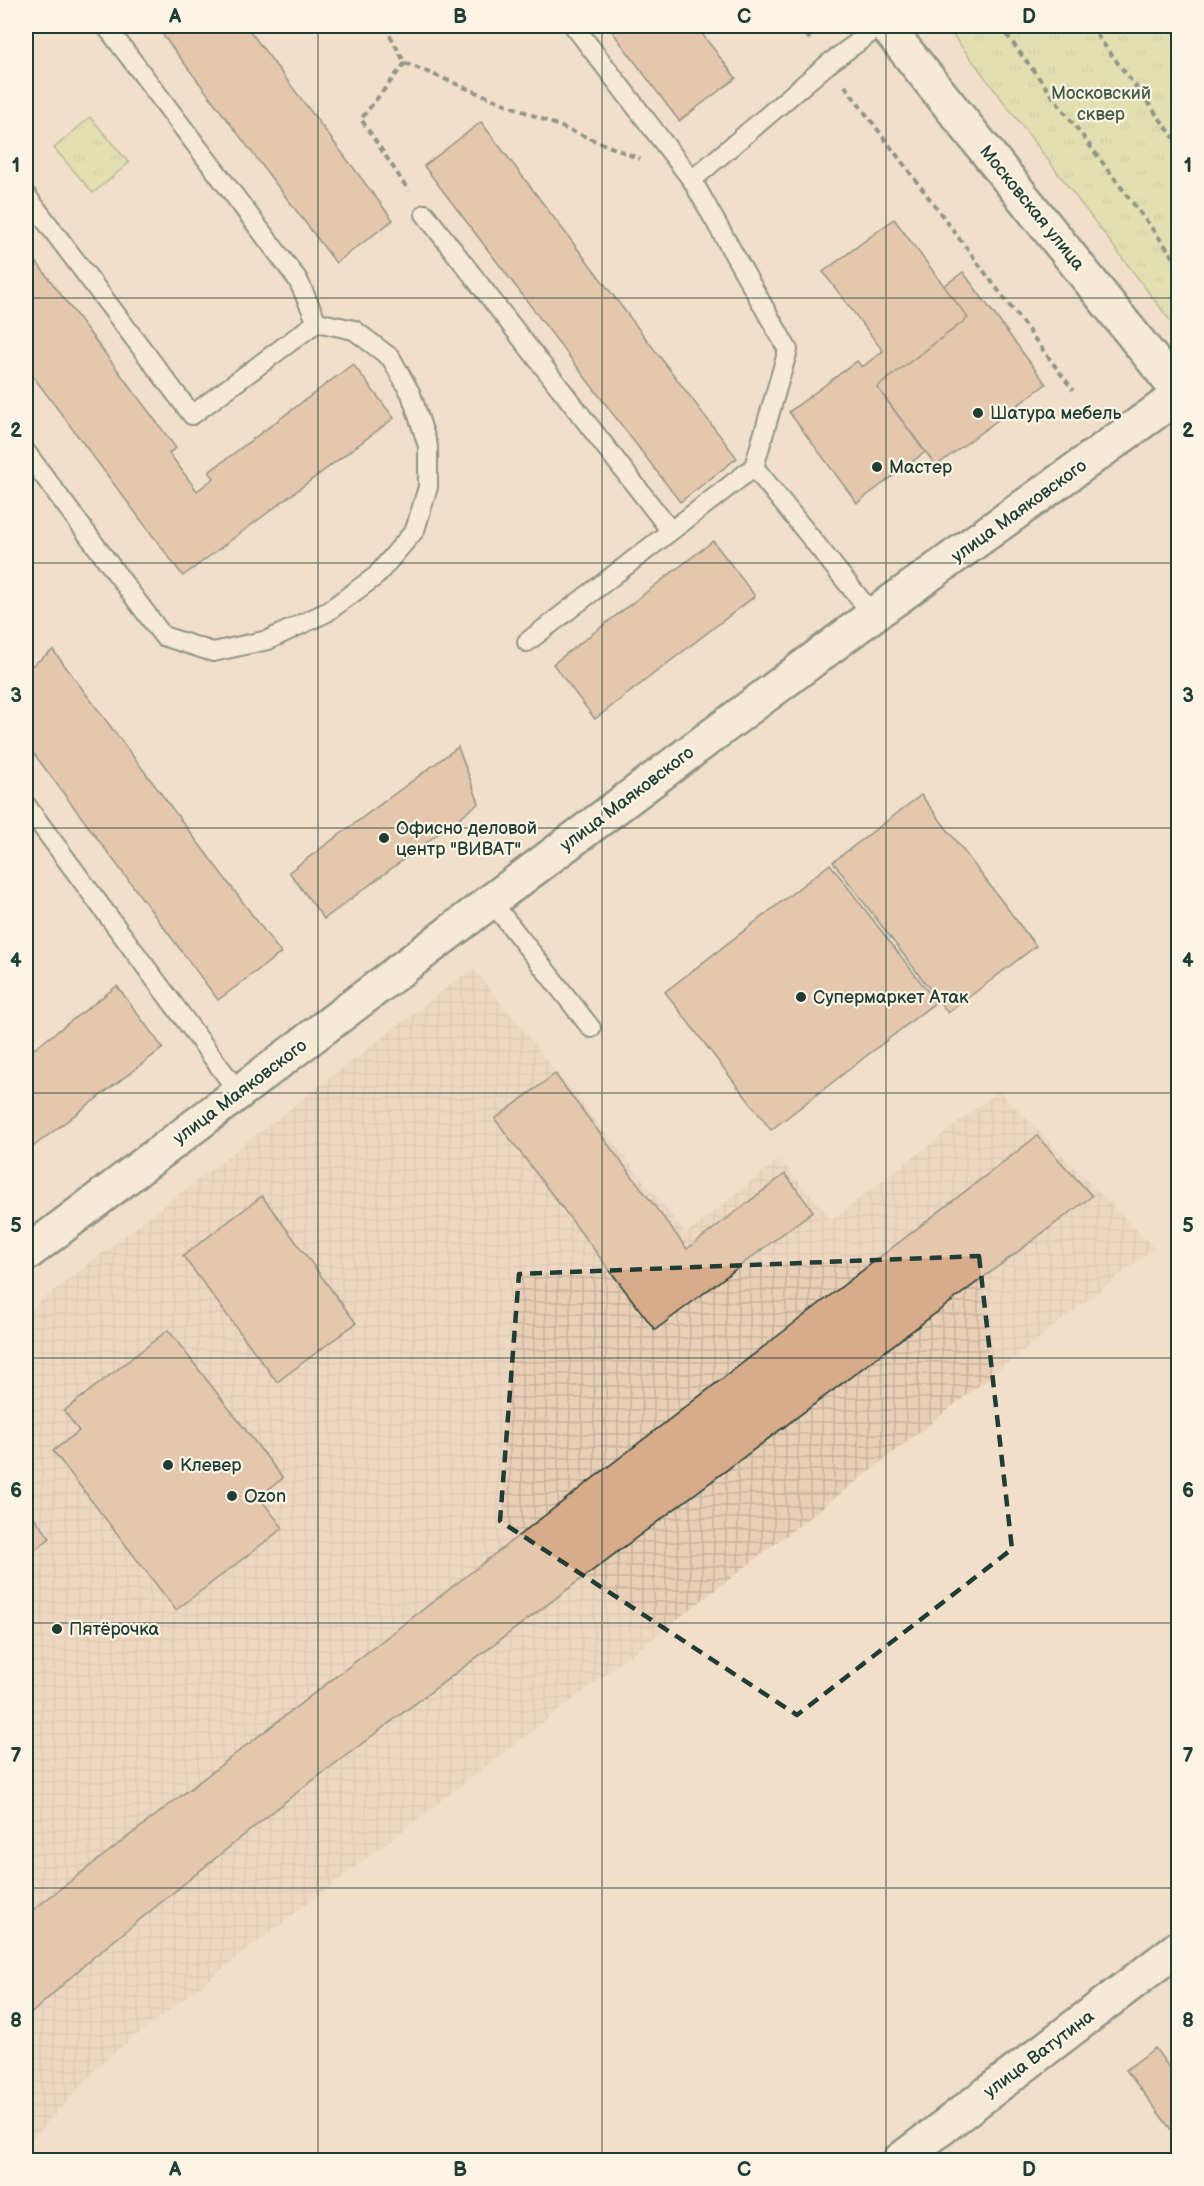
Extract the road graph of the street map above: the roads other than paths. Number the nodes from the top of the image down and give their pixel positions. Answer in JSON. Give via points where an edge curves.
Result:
{"nodes":[{"id":1,"x":106,"y":26,"type":"edge"},
{"id":2,"x":574,"y":26,"type":"edge"},
{"id":3,"x":880,"y":26,"type":"edge"},
{"id":4,"x":886,"y":26,"type":"edge"},
{"id":5,"x":692,"y":180,"type":"junction"},
{"id":6,"x":26,"y":195,"type":"edge"},
{"id":7,"x":425,"y":214,"type":"road end"},
{"id":8,"x":317,"y":322,"type":"junction"},
{"id":9,"x":1179,"y":391,"type":"edge"},
{"id":10,"x":1179,"y":396,"type":"edge"},
{"id":11,"x":26,"y":452,"type":"edge"},
{"id":12,"x":754,"y":467,"type":"junction"},
{"id":13,"x":670,"y":530,"type":"junction"},
{"id":14,"x":873,"y":615,"type":"junction"},
{"id":15,"x":527,"y":642,"type":"dead end"},
{"id":16,"x":26,"y":805,"type":"edge"},
{"id":17,"x":491,"y":901,"type":"junction"},
{"id":18,"x":591,"y":1028,"type":"dead end"},
{"id":19,"x":239,"y":1093,"type":"junction"},
{"id":20,"x":26,"y":1254,"type":"edge"},
{"id":21,"x":1179,"y":1948,"type":"edge"},
{"id":22,"x":900,"y":2160,"type":"edge"}],
"edges":[{"from":1,"to":8,"type":"lane","via":[[298,280]]},
{"from":2,"to":5,"type":"lane"},
{"from":3,"to":5,"type":"lane","via":[[828,64]]},
{"from":4,"to":9,"type":"street","name":"Московская улица"},
{"from":5,"to":12,"type":"lane","via":[[789,350]]},
{"from":6,"to":8,"type":"lane","via":[[192,415]]},
{"from":7,"to":13,"type":"lane"},
{"from":8,"to":11,"type":"lane","via":[[354,330],[391,358],[411,394],[429,446],[428,487],[415,530],[376,576],[327,612],[268,640],[213,652],[163,636]]},
{"from":10,"to":14,"type":"street","name":"улица Маяковского"},
{"from":12,"to":13,"type":"lane"},
{"from":12,"to":14,"type":"lane"},
{"from":13,"to":15,"type":"lane"},
{"from":14,"to":17,"type":"street","name":"улица Маяковского"},
{"from":16,"to":19,"type":"lane"},
{"from":17,"to":18,"type":"lane"},
{"from":17,"to":19,"type":"street","name":"улица Маяковского"},
{"from":19,"to":20,"type":"street","name":"улица Маяковского"},
{"from":21,"to":22,"type":"street","name":"улица Ватутина"}]}
